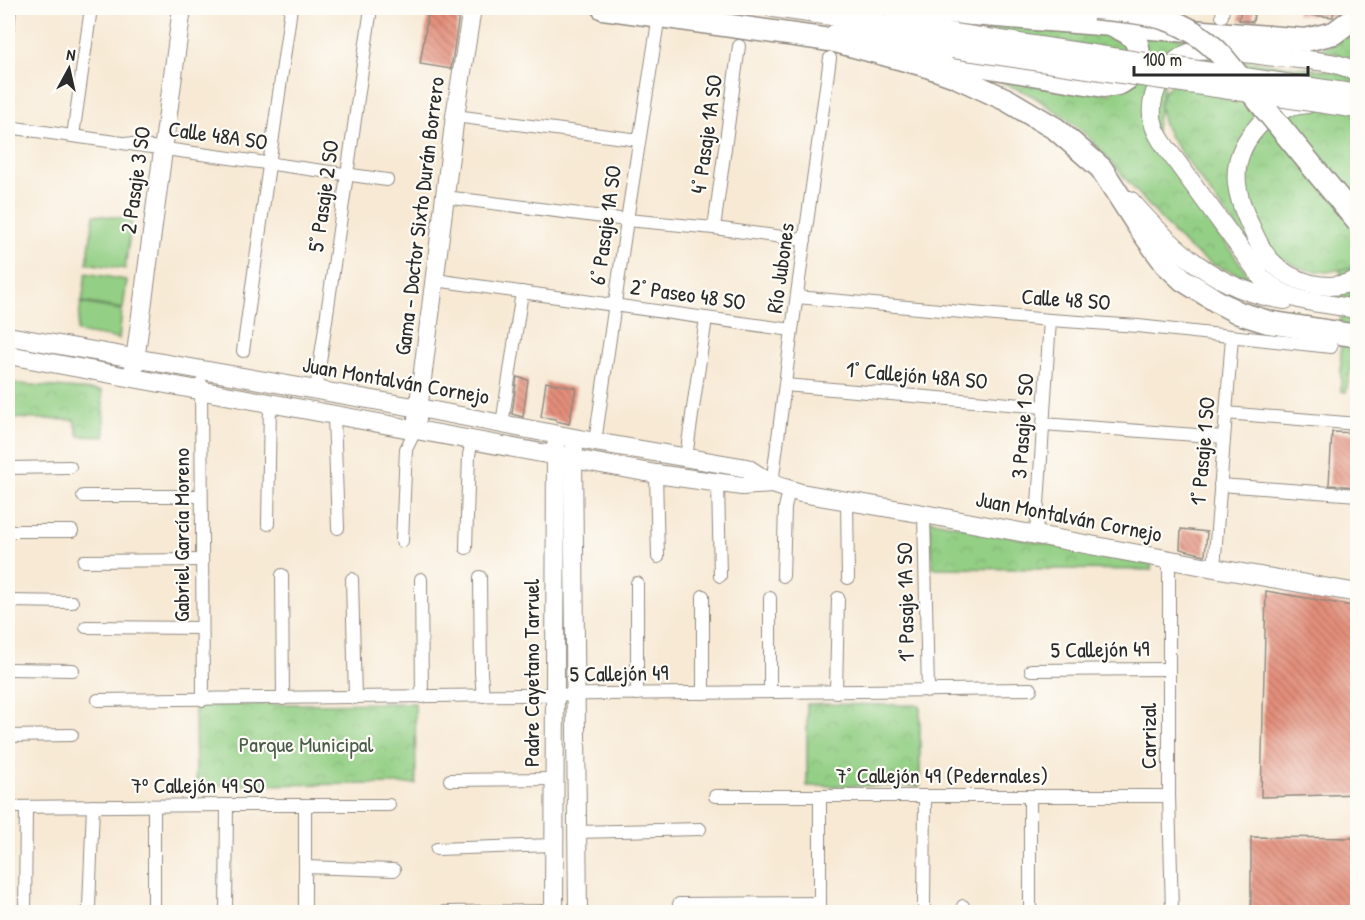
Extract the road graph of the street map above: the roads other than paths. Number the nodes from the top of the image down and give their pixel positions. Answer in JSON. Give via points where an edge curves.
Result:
{"nodes":[{"id":1,"x":10,"y":8,"type":"edge"},
{"id":2,"x":91,"y":8,"type":"edge"},
{"id":3,"x":182,"y":8,"type":"edge"},
{"id":4,"x":291,"y":8,"type":"edge"},
{"id":5,"x":371,"y":8,"type":"edge"},
{"id":6,"x":472,"y":8,"type":"edge"},
{"id":7,"x":603,"y":8,"type":"edge"},
{"id":8,"x":773,"y":8,"type":"edge"},
{"id":9,"x":896,"y":8,"type":"edge"},
{"id":10,"x":1007,"y":12,"type":"edge"},
{"id":11,"x":658,"y":15,"type":"junction"},
{"id":12,"x":1358,"y":15,"type":"edge"},
{"id":13,"x":1100,"y":16,"type":"edge"},
{"id":14,"x":8,"y":28,"type":"edge"},
{"id":15,"x":757,"y":30,"type":"junction"},
{"id":16,"x":954,"y":41,"type":"junction"},
{"id":17,"x":739,"y":46,"type":"dead end"},
{"id":18,"x":831,"y":49,"type":"junction"},
{"id":19,"x":1358,"y":73,"type":"edge"},
{"id":20,"x":1358,"y":94,"type":"edge"},
{"id":21,"x":1318,"y":103,"type":"junction"},
{"id":22,"x":1358,"y":109,"type":"edge"},
{"id":23,"x":455,"y":116,"type":"junction"},
{"id":24,"x":8,"y":127,"type":"edge"},
{"id":25,"x":73,"y":136,"type":"junction"},
{"id":26,"x":639,"y":140,"type":"junction"},
{"id":27,"x":164,"y":149,"type":"junction"},
{"id":28,"x":268,"y":164,"type":"junction"},
{"id":29,"x":1101,"y":168,"type":"junction"},
{"id":30,"x":347,"y":174,"type":"junction"},
{"id":31,"x":387,"y":180,"type":"dead end"},
{"id":32,"x":445,"y":197,"type":"junction"},
{"id":33,"x":627,"y":220,"type":"junction"},
{"id":34,"x":1358,"y":222,"type":"edge"},
{"id":35,"x":714,"y":228,"type":"junction"},
{"id":36,"x":805,"y":240,"type":"junction"},
{"id":37,"x":1358,"y":279,"type":"edge"},
{"id":38,"x":435,"y":280,"type":"junction"},
{"id":39,"x":522,"y":292,"type":"junction"},
{"id":40,"x":797,"y":297,"type":"junction"},
{"id":41,"x":1302,"y":301,"type":"junction"},
{"id":42,"x":615,"y":305,"type":"junction"},
{"id":43,"x":1358,"y":310,"type":"edge"},
{"id":44,"x":706,"y":318,"type":"junction"},
{"id":45,"x":1050,"y":320,"type":"junction"},
{"id":46,"x":792,"y":330,"type":"junction"},
{"id":47,"x":8,"y":336,"type":"edge"},
{"id":48,"x":1358,"y":336,"type":"edge"},
{"id":49,"x":1233,"y":337,"type":"junction"},
{"id":50,"x":1331,"y":347,"type":"dead end"},
{"id":51,"x":243,"y":351,"type":"dead end"},
{"id":52,"x":8,"y":355,"type":"edge"},
{"id":53,"x":135,"y":358,"type":"junction"},
{"id":54,"x":200,"y":370,"type":"junction"},
{"id":55,"x":132,"y":379,"type":"junction"},
{"id":56,"x":785,"y":385,"type":"junction"},
{"id":57,"x":316,"y":390,"type":"junction"},
{"id":58,"x":201,"y":391,"type":"junction"},
{"id":59,"x":270,"y":404,"type":"junction"},
{"id":60,"x":1044,"y":407,"type":"junction"},
{"id":61,"x":418,"y":408,"type":"junction"},
{"id":62,"x":1226,"y":413,"type":"junction"},
{"id":63,"x":334,"y":416,"type":"junction"},
{"id":64,"x":502,"y":424,"type":"junction"},
{"id":65,"x":1043,"y":424,"type":"junction"},
{"id":66,"x":1358,"y":424,"type":"edge"},
{"id":67,"x":415,"y":431,"type":"junction"},
{"id":68,"x":556,"y":434,"type":"junction"},
{"id":69,"x":1224,"y":437,"type":"junction"},
{"id":70,"x":576,"y":438,"type":"junction"},
{"id":71,"x":472,"y":441,"type":"junction"},
{"id":72,"x":595,"y":442,"type":"junction"},
{"id":73,"x":686,"y":457,"type":"junction"},
{"id":74,"x":564,"y":458,"type":"junction"},
{"id":75,"x":70,"y":467,"type":"dead end"},
{"id":76,"x":8,"y":468,"type":"edge"},
{"id":77,"x":656,"y":474,"type":"junction"},
{"id":78,"x":717,"y":483,"type":"junction"},
{"id":79,"x":1220,"y":485,"type":"junction"},
{"id":80,"x":780,"y":487,"type":"junction"},
{"id":81,"x":1358,"y":495,"type":"edge"},
{"id":82,"x":83,"y":496,"type":"dead end"},
{"id":83,"x":201,"y":496,"type":"junction"},
{"id":84,"x":847,"y":500,"type":"junction"},
{"id":85,"x":924,"y":513,"type":"junction"},
{"id":86,"x":268,"y":524,"type":"dead end"},
{"id":87,"x":338,"y":528,"type":"dead end"},
{"id":88,"x":8,"y":531,"type":"edge"},
{"id":89,"x":72,"y":531,"type":"dead end"},
{"id":90,"x":1036,"y":535,"type":"junction"},
{"id":91,"x":402,"y":541,"type":"dead end"},
{"id":92,"x":466,"y":548,"type":"dead end"},
{"id":93,"x":657,"y":557,"type":"dead end"},
{"id":94,"x":202,"y":560,"type":"junction"},
{"id":95,"x":1169,"y":560,"type":"junction"},
{"id":96,"x":84,"y":561,"type":"dead end"},
{"id":97,"x":1214,"y":568,"type":"junction"},
{"id":98,"x":282,"y":575,"type":"dead end"},
{"id":99,"x":720,"y":576,"type":"dead end"},
{"id":100,"x":783,"y":576,"type":"dead end"},
{"id":101,"x":480,"y":577,"type":"dead end"},
{"id":102,"x":848,"y":578,"type":"dead end"},
{"id":103,"x":352,"y":579,"type":"dead end"},
{"id":104,"x":421,"y":579,"type":"dead end"},
{"id":105,"x":637,"y":583,"type":"dead end"},
{"id":106,"x":1358,"y":592,"type":"edge"},
{"id":107,"x":703,"y":596,"type":"dead end"},
{"id":108,"x":770,"y":598,"type":"dead end"},
{"id":109,"x":838,"y":598,"type":"dead end"},
{"id":110,"x":8,"y":601,"type":"edge"},
{"id":111,"x":72,"y":602,"type":"dead end"},
{"id":112,"x":86,"y":627,"type":"dead end"},
{"id":113,"x":202,"y":628,"type":"junction"},
{"id":114,"x":8,"y":669,"type":"edge"},
{"id":115,"x":1169,"y":669,"type":"junction"},
{"id":116,"x":73,"y":670,"type":"dead end"},
{"id":117,"x":1031,"y":670,"type":"dead end"},
{"id":118,"x":1031,"y":689,"type":"dead end"},
{"id":119,"x":928,"y":690,"type":"junction"},
{"id":120,"x":770,"y":692,"type":"junction"},
{"id":121,"x":836,"y":692,"type":"junction"},
{"id":122,"x":704,"y":693,"type":"junction"},
{"id":123,"x":637,"y":694,"type":"junction"},
{"id":124,"x":555,"y":695,"type":"junction"},
{"id":125,"x":576,"y":695,"type":"junction"},
{"id":126,"x":483,"y":696,"type":"junction"},
{"id":127,"x":422,"y":697,"type":"junction"},
{"id":128,"x":355,"y":698,"type":"junction"},
{"id":129,"x":283,"y":699,"type":"junction"},
{"id":130,"x":98,"y":700,"type":"dead end"},
{"id":131,"x":203,"y":700,"type":"junction"},
{"id":132,"x":72,"y":735,"type":"dead end"},
{"id":133,"x":8,"y":736,"type":"edge"},
{"id":134,"x":555,"y":779,"type":"junction"},
{"id":135,"x":450,"y":780,"type":"dead end"},
{"id":136,"x":715,"y":796,"type":"dead end"},
{"id":137,"x":819,"y":796,"type":"junction"},
{"id":138,"x":924,"y":796,"type":"junction"},
{"id":139,"x":1030,"y":796,"type":"junction"},
{"id":140,"x":1169,"y":796,"type":"junction"},
{"id":141,"x":227,"y":805,"type":"junction"},
{"id":142,"x":305,"y":805,"type":"junction"},
{"id":143,"x":389,"y":805,"type":"dead end"},
{"id":144,"x":93,"y":806,"type":"junction"},
{"id":145,"x":154,"y":806,"type":"junction"},
{"id":146,"x":8,"y":807,"type":"edge"},
{"id":147,"x":26,"y":807,"type":"junction"},
{"id":148,"x":700,"y":830,"type":"dead end"},
{"id":149,"x":577,"y":832,"type":"junction"},
{"id":150,"x":554,"y":845,"type":"junction"},
{"id":151,"x":437,"y":849,"type":"dead end"},
{"id":152,"x":305,"y":867,"type":"junction"},
{"id":153,"x":393,"y":870,"type":"dead end"},
{"id":154,"x":679,"y":904,"type":"dead end"},
{"id":155,"x":924,"y":905,"type":"dead end"},
{"id":156,"x":89,"y":908,"type":"dead end"},
{"id":157,"x":820,"y":908,"type":"edge"},
{"id":158,"x":26,"y":912,"type":"edge"},
{"id":159,"x":154,"y":912,"type":"edge"},
{"id":160,"x":226,"y":912,"type":"edge"},
{"id":161,"x":305,"y":912,"type":"edge"},
{"id":162,"x":445,"y":912,"type":"edge"},
{"id":163,"x":554,"y":912,"type":"edge"},
{"id":164,"x":578,"y":912,"type":"edge"},
{"id":165,"x":1030,"y":912,"type":"edge"},
{"id":166,"x":1172,"y":912,"type":"edge"}],
"edges":[{"from":1,"to":14,"type":"street"},
{"from":2,"to":25,"type":"street"},
{"from":3,"to":27,"type":"street","name":"2 Pasaje 3 SO"},
{"from":4,"to":28,"type":"street"},
{"from":5,"to":30,"type":"street","name":"5° Pasaje 2 SO"},
{"from":6,"to":23,"type":"street","name":"Gama - Doctor Sixto Durán Borrero"},
{"from":7,"to":11,"type":"highway"},
{"from":8,"to":16,"type":"street"},
{"from":9,"to":10,"type":"highway"},
{"from":10,"to":13,"type":"highway"},
{"from":11,"to":15,"type":"highway"},
{"from":11,"to":26,"type":"street","name":"6° Pasaje 1A SO"},
{"from":12,"to":13,"type":"highway","via":[[1334,33],[1306,40]]},
{"from":13,"to":18,"type":"highway","via":[[1135,40],[1138,55],[1137,65],[1128,78],[1104,86]]},
{"from":13,"to":34,"type":"highway","bridge":true,"via":[[1138,12],[1167,18],[1205,40]]},
{"from":15,"to":16,"type":"street"},
{"from":15,"to":18,"type":"highway"},
{"from":16,"to":20,"type":"street","bridge":true},
{"from":16,"to":21,"type":"street","bridge":true},
{"from":17,"to":35,"type":"street","name":"4° Pasaje 1A SO"},
{"from":18,"to":29,"type":"highway","via":[[924,65],[979,86],[1056,129]]},
{"from":18,"to":36,"type":"street","name":"Río Jubones"},
{"from":19,"to":41,"type":"street","via":[[1336,64],[1232,52],[1190,52],[1174,61],[1154,93],[1152,120],[1157,135],[1262,278]]},
{"from":21,"to":22,"type":"street","bridge":true},
{"from":21,"to":37,"type":"street","bridge":true,"via":[[1284,108],[1259,124],[1241,151],[1236,170],[1238,196],[1265,254],[1284,272],[1302,281],[1328,286]]},
{"from":23,"to":26,"type":"street"},
{"from":23,"to":32,"type":"street","name":"Gama - Doctor Sixto Durán Borrero"},
{"from":24,"to":25,"type":"street","name":"Calle 48A SO"},
{"from":25,"to":27,"type":"street","name":"Calle 48A SO"},
{"from":26,"to":33,"type":"street","name":"6° Pasaje 1A SO"},
{"from":27,"to":28,"type":"street","name":"Calle 48A SO"},
{"from":27,"to":53,"type":"street","name":"2 Pasaje 3 SO"},
{"from":28,"to":30,"type":"street","name":"Calle 48A SO"},
{"from":28,"to":51,"type":"street"},
{"from":29,"to":41,"type":"street","via":[[1180,251],[1211,274],[1241,289]]},
{"from":29,"to":48,"type":"highway","via":[[1152,247],[1183,280],[1239,313],[1268,322]]},
{"from":30,"to":31,"type":"street","name":"Calle 48A SO"},
{"from":30,"to":57,"type":"street","name":"5° Pasaje 2 SO"},
{"from":32,"to":33,"type":"street"},
{"from":32,"to":38,"type":"street","name":"Gama - Doctor Sixto Durán Borrero"},
{"from":33,"to":35,"type":"street"},
{"from":33,"to":42,"type":"street","name":"6° Pasaje 1A SO"},
{"from":35,"to":36,"type":"street"},
{"from":36,"to":40,"type":"street","name":"Río Jubones"},
{"from":38,"to":39,"type":"street","name":"2° Paseo 48 SO"},
{"from":38,"to":61,"type":"street","name":"Gama - Doctor Sixto Durán Borrero"},
{"from":39,"to":42,"type":"street","name":"2° Paseo 48 SO"},
{"from":39,"to":64,"type":"street"},
{"from":40,"to":45,"type":"street","name":"Calle 48 SO"},
{"from":40,"to":46,"type":"street","name":"Río Jubones"},
{"from":41,"to":43,"type":"street"},
{"from":42,"to":44,"type":"street","name":"2° Paseo 48 SO"},
{"from":42,"to":72,"type":"street","name":"6° Pasaje 1A SO"},
{"from":44,"to":46,"type":"street","name":"2° Paseo 48 SO"},
{"from":44,"to":73,"type":"street"},
{"from":45,"to":49,"type":"street","name":"Calle 48 SO"},
{"from":45,"to":60,"type":"street","name":"3 Pasaje 1 SO"},
{"from":46,"to":56,"type":"street","name":"Río Jubones"},
{"from":47,"to":53,"type":"street","name":"Juan Montalván Cornejo"},
{"from":49,"to":50,"type":"street","name":"Calle 48 SO"},
{"from":49,"to":62,"type":"street","name":"1° Pasaje 1 SO"},
{"from":52,"to":55,"type":"street","name":"Juan Montalván Cornejo"},
{"from":53,"to":54,"type":"street","name":"Juan Montalván Cornejo"},
{"from":53,"to":55,"type":"street","name":"2 Pasaje 3 SO"},
{"from":54,"to":57,"type":"street","name":"Juan Montalván Cornejo"},
{"from":54,"to":58,"type":"street","name":"Gabriel García Moreno"},
{"from":55,"to":58,"type":"street","name":"Juan Montalván Cornejo"},
{"from":56,"to":60,"type":"street","name":"1° Callejón 48A SO"},
{"from":56,"to":80,"type":"street","name":"Río Jubones"},
{"from":57,"to":61,"type":"street","name":"Juan Montalván Cornejo"},
{"from":58,"to":59,"type":"street","name":"Juan Montalván Cornejo"},
{"from":58,"to":83,"type":"street","name":"Gabriel García Moreno"},
{"from":59,"to":63,"type":"street","name":"Juan Montalván Cornejo"},
{"from":59,"to":86,"type":"street"},
{"from":60,"to":65,"type":"street","name":"3 Pasaje 1 SO"},
{"from":61,"to":64,"type":"street","name":"Juan Montalván Cornejo"},
{"from":61,"to":67,"type":"street","name":"Gama - Doctor Sixto Durán Borrero"},
{"from":62,"to":66,"type":"street"},
{"from":62,"to":69,"type":"street","name":"1° Pasaje 1 SO"},
{"from":63,"to":67,"type":"street","name":"Juan Montalván Cornejo"},
{"from":63,"to":87,"type":"street"},
{"from":64,"to":68,"type":"street","name":"Juan Montalván Cornejo"},
{"from":65,"to":69,"type":"street"},
{"from":65,"to":90,"type":"street","name":"3 Pasaje 1 SO"},
{"from":67,"to":71,"type":"street","name":"Juan Montalván Cornejo"},
{"from":67,"to":91,"type":"street","via":[[406,448]]},
{"from":68,"to":70,"type":"street","name":"Juan Montalván Cornejo"},
{"from":68,"to":74,"type":"street","name":"Padre Cayetano Tarruel"},
{"from":69,"to":79,"type":"street","name":"1° Pasaje 1 SO"},
{"from":70,"to":72,"type":"street","name":"Juan Montalván Cornejo"},
{"from":70,"to":74,"type":"street","name":"Padre Cayetano Tarruel"},
{"from":71,"to":74,"type":"street","name":"Juan Montalván Cornejo"},
{"from":71,"to":92,"type":"street"},
{"from":72,"to":73,"type":"street","name":"Juan Montalván Cornejo"},
{"from":73,"to":80,"type":"street","name":"Juan Montalván Cornejo","via":[[747,468]]},
{"from":74,"to":77,"type":"street","name":"Juan Montalván Cornejo"},
{"from":74,"to":124,"type":"street","name":"Padre Cayetano Tarruel"},
{"from":74,"to":125,"type":"street","name":"Padre Cayetano Tarruel"},
{"from":75,"to":76,"type":"street"},
{"from":77,"to":78,"type":"street","name":"Juan Montalván Cornejo"},
{"from":77,"to":93,"type":"street"},
{"from":78,"to":80,"type":"street","name":"Juan Montalván Cornejo"},
{"from":78,"to":99,"type":"street"},
{"from":79,"to":81,"type":"street"},
{"from":79,"to":97,"type":"street","name":"1° Pasaje 1 SO"},
{"from":80,"to":84,"type":"street","name":"Juan Montalván Cornejo"},
{"from":80,"to":100,"type":"street","name":"Río Jubones","via":[[785,508]]},
{"from":82,"to":83,"type":"street"},
{"from":83,"to":94,"type":"street","name":"Gabriel García Moreno"},
{"from":84,"to":85,"type":"street","name":"Juan Montalván Cornejo"},
{"from":84,"to":102,"type":"street"},
{"from":85,"to":90,"type":"street","name":"Juan Montalván Cornejo"},
{"from":85,"to":119,"type":"street","name":"1° Pasaje 1A SO"},
{"from":88,"to":89,"type":"street"},
{"from":90,"to":95,"type":"street","name":"Juan Montalván Cornejo"},
{"from":94,"to":96,"type":"street"},
{"from":94,"to":113,"type":"street","name":"Gabriel García Moreno"},
{"from":95,"to":97,"type":"street","name":"Juan Montalván Cornejo"},
{"from":95,"to":115,"type":"street","name":"Carrizal"},
{"from":97,"to":106,"type":"street","name":"Juan Montalván Cornejo"},
{"from":98,"to":129,"type":"street"},
{"from":101,"to":126,"type":"street"},
{"from":103,"to":128,"type":"street"},
{"from":104,"to":127,"type":"street"},
{"from":105,"to":123,"type":"street"},
{"from":107,"to":122,"type":"street"},
{"from":108,"to":120,"type":"street"},
{"from":109,"to":121,"type":"street"},
{"from":110,"to":111,"type":"street"},
{"from":112,"to":113,"type":"street"},
{"from":113,"to":131,"type":"street","name":"Gabriel García Moreno"},
{"from":114,"to":116,"type":"street"},
{"from":115,"to":117,"type":"street","name":"5 Callejón 49"},
{"from":115,"to":140,"type":"street","name":"Carrizal"},
{"from":118,"to":119,"type":"street","name":"5 Callejón 49"},
{"from":119,"to":121,"type":"street","name":"5 Callejón 49"},
{"from":120,"to":121,"type":"street","name":"5 Callejón 49"},
{"from":120,"to":122,"type":"street","name":"5 Callejón 49"},
{"from":122,"to":123,"type":"street","name":"5 Callejón 49"},
{"from":123,"to":125,"type":"street","name":"5 Callejón 49"},
{"from":124,"to":125,"type":"street","name":"5 Callejón 49"},
{"from":124,"to":126,"type":"street","name":"5 Callejón 49"},
{"from":124,"to":134,"type":"street","name":"Padre Cayetano Tarruel"},
{"from":125,"to":149,"type":"street","name":"Padre Cayetano Tarruel"},
{"from":126,"to":127,"type":"street","name":"5 Callejón 49"},
{"from":127,"to":128,"type":"street","name":"5 Callejón 49"},
{"from":128,"to":129,"type":"street","name":"5 Callejón 49"},
{"from":129,"to":131,"type":"street","name":"5 Callejón 49"},
{"from":130,"to":131,"type":"street","name":"5 Callejón 49"},
{"from":132,"to":133,"type":"street"},
{"from":134,"to":135,"type":"street"},
{"from":134,"to":150,"type":"street","name":"Padre Cayetano Tarruel"},
{"from":136,"to":137,"type":"street","name":"7° Callejón 49 (Pedernales)"},
{"from":137,"to":138,"type":"street","name":"7° Callejón 49 (Pedernales)"},
{"from":137,"to":157,"type":"street"},
{"from":138,"to":139,"type":"street","name":"7° Callejón 49 (Pedernales)"},
{"from":138,"to":155,"type":"street"},
{"from":139,"to":140,"type":"street","name":"7° Callejón 49 (Pedernales)"},
{"from":139,"to":165,"type":"street"},
{"from":140,"to":166,"type":"street","name":"Carrizal"},
{"from":141,"to":142,"type":"street","name":"7º Callejón 49 SO"},
{"from":141,"to":145,"type":"street","name":"7º Callejón 49 SO"},
{"from":141,"to":160,"type":"street"},
{"from":142,"to":143,"type":"street","name":"7º Callejón 49 SO"},
{"from":142,"to":152,"type":"street"},
{"from":144,"to":145,"type":"street","name":"7º Callejón 49 SO"},
{"from":144,"to":147,"type":"street","name":"7º Callejón 49 SO"},
{"from":144,"to":156,"type":"street"},
{"from":145,"to":159,"type":"street"},
{"from":146,"to":147,"type":"street","name":"7º Callejón 49 SO"},
{"from":147,"to":158,"type":"street"},
{"from":148,"to":149,"type":"street"},
{"from":149,"to":164,"type":"street","name":"Padre Cayetano Tarruel"},
{"from":150,"to":151,"type":"street"},
{"from":150,"to":163,"type":"street","name":"Padre Cayetano Tarruel"},
{"from":152,"to":153,"type":"street"},
{"from":152,"to":161,"type":"street"},
{"from":154,"to":157,"type":"street"},
{"from":162,"to":163,"type":"street"}]}
